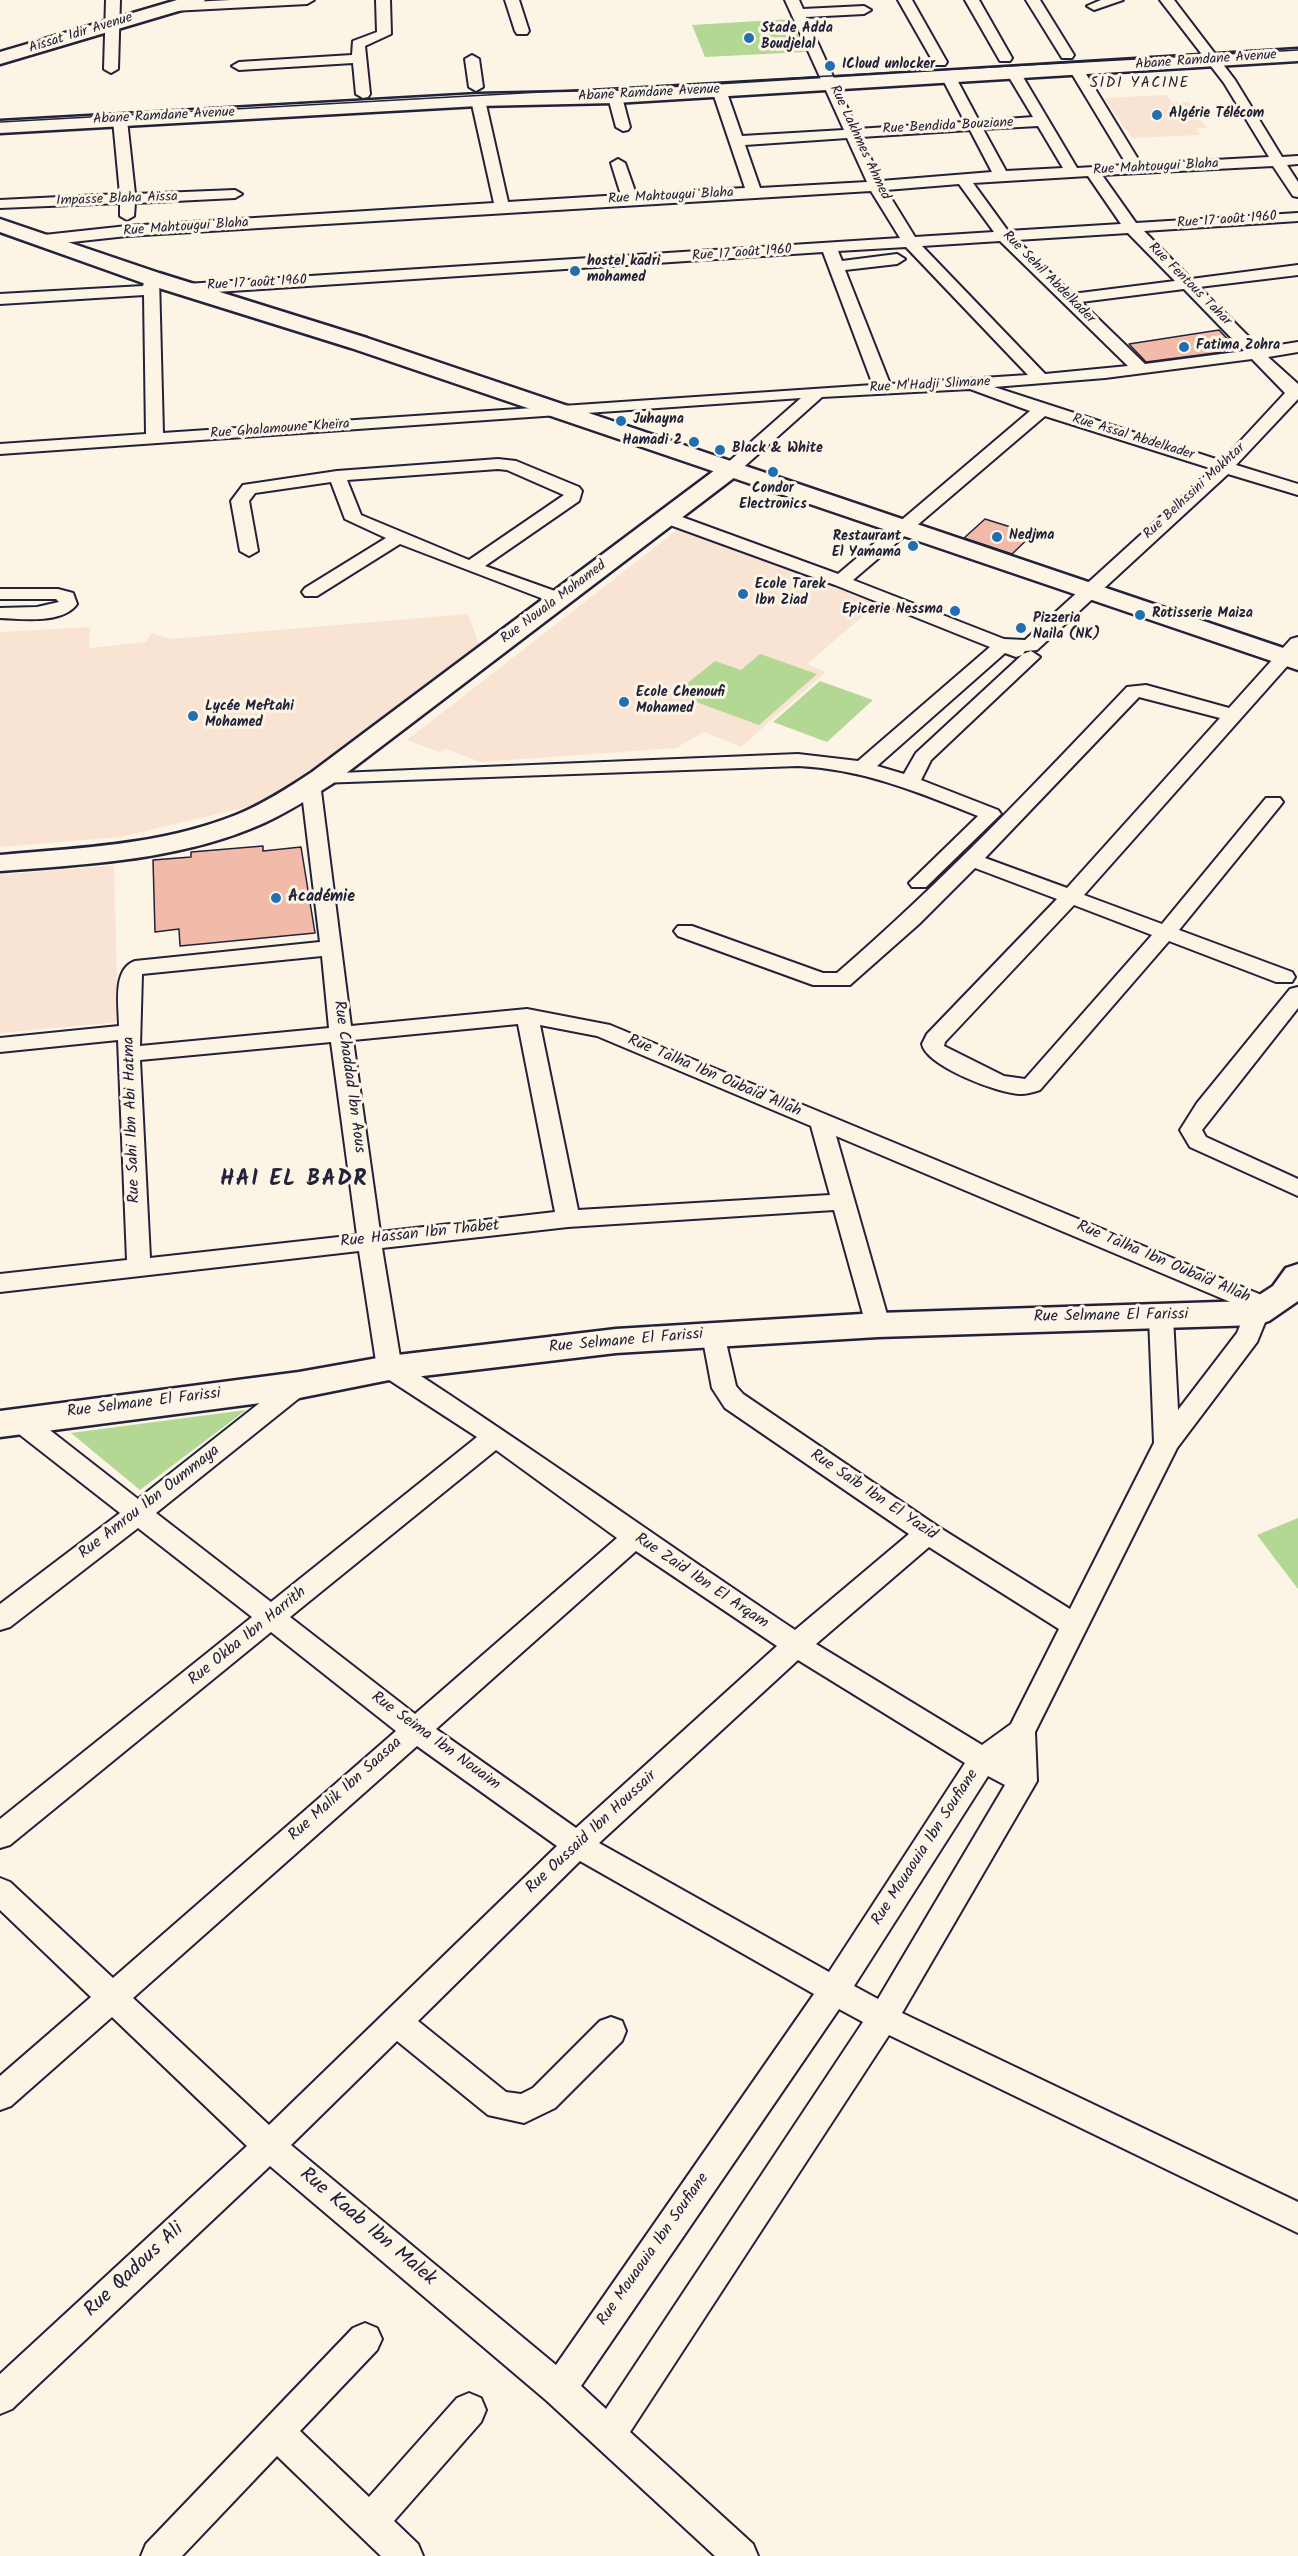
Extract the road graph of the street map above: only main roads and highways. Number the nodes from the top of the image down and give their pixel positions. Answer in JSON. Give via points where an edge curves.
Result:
{"nodes":[{"id":1,"x":196,"y":0,"type":"edge"},
{"id":2,"x":1298,"y":42,"type":"edge"},
{"id":3,"x":1211,"y":54,"type":"junction"},
{"id":4,"x":1298,"y":55,"type":"edge"},
{"id":5,"x":0,"y":58,"type":"edge"},
{"id":6,"x":826,"y":75,"type":"junction"},
{"id":7,"x":477,"y":94,"type":"junction"},
{"id":8,"x":0,"y":115,"type":"edge"},
{"id":9,"x":0,"y":127,"type":"edge"},
{"id":10,"x":0,"y":225,"type":"edge"},
{"id":11,"x":731,"y":469,"type":"junction"},
{"id":12,"x":1293,"y":654,"type":"edge"},
{"id":13,"x":0,"y":863,"type":"edge"},
{"id":14,"x":1298,"y":1276,"type":"edge"},
{"id":15,"x":1262,"y":1310,"type":"joint"},
{"id":16,"x":10,"y":1422,"type":"edge"}],
"edges":[{"from":1,"to":5,"type":"main road","name":"Aïssat Idir Avenue"},
{"from":2,"to":3,"type":"main road","name":"Abane Ramdane Avenue"},
{"from":3,"to":4,"type":"main road","name":"Abane Ramdane Avenue"},
{"from":3,"to":6,"type":"main road","name":"Abane Ramdane Avenue"},
{"from":6,"to":7,"type":"main road","name":"Abane Ramdane Avenue"},
{"from":6,"to":7,"type":"main road","name":"Abane Ramdane Avenue","via":[[719,90],[615,97]]},
{"from":7,"to":8,"type":"main road","name":"Abane Ramdane Avenue","via":[[363,94]]},
{"from":7,"to":9,"type":"main road","name":"Abane Ramdane Avenue"},
{"from":10,"to":11,"type":"main road","via":[[151,284],[186,289],[359,343]]},
{"from":11,"to":12,"type":"main road","via":[[1088,591]]},
{"from":11,"to":13,"type":"main road","name":"Rue Nouala Mohamed","via":[[283,804],[241,823],[173,843]]},
{"from":14,"to":15,"type":"main road","name":"Rue Mouaouia Ibn Soufiane","via":[[1285,1294]]},
{"from":15,"to":16,"type":"main road","name":"Rue Selmane El Farissi","via":[[1161,1317],[878,1325],[616,1341],[389,1368],[299,1385]]}]}
